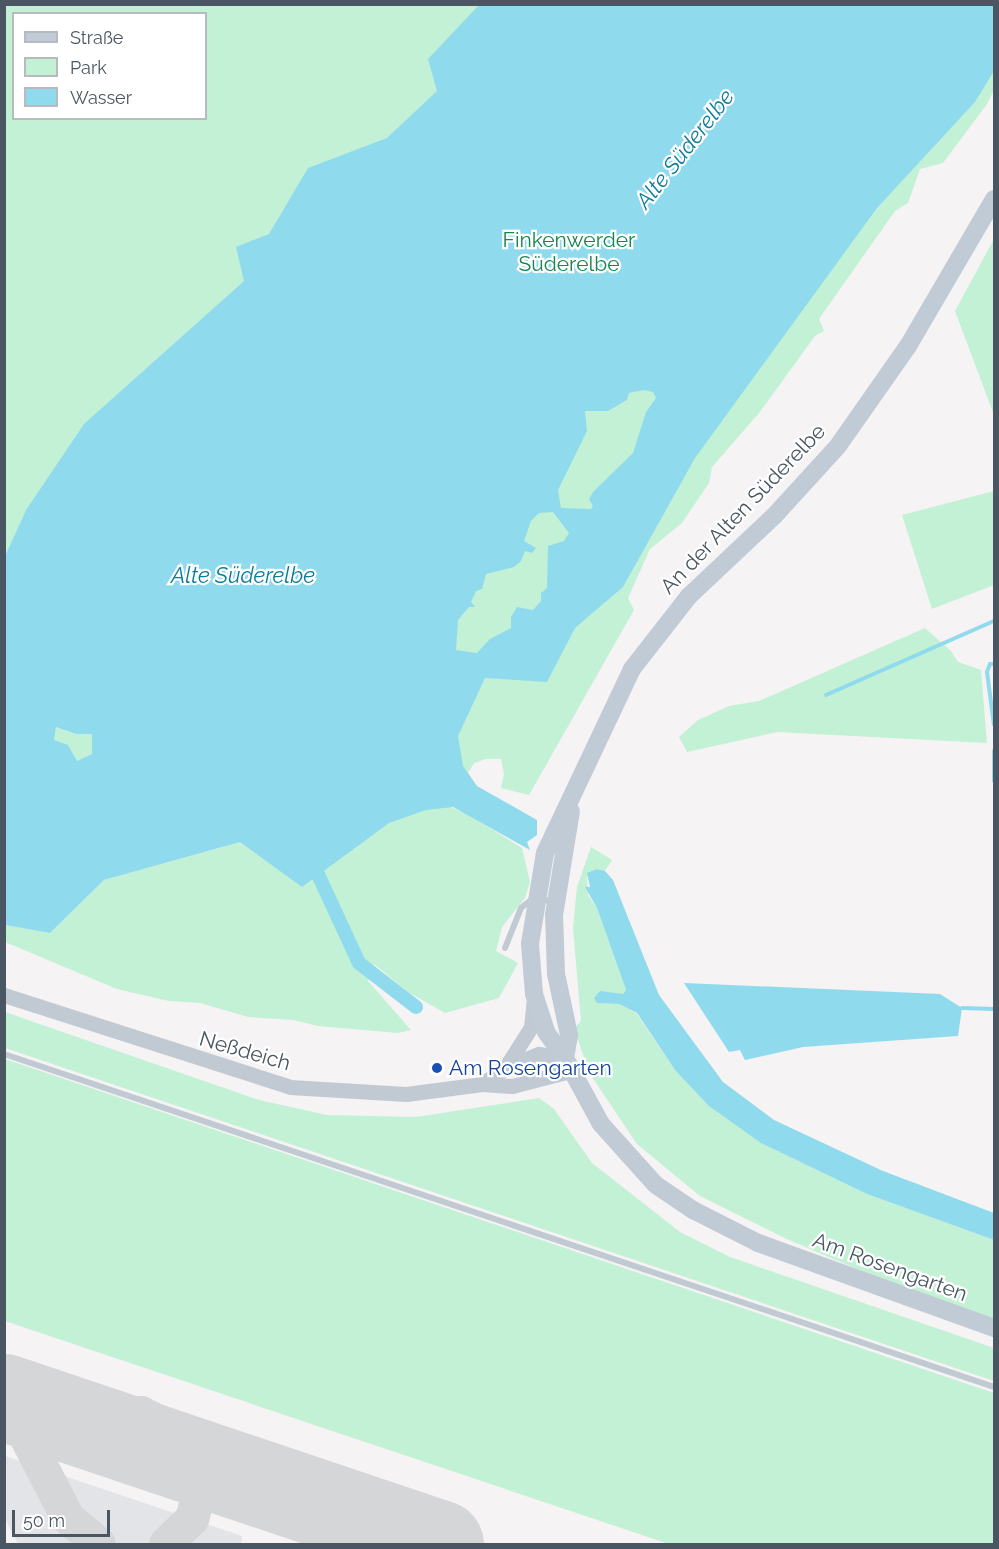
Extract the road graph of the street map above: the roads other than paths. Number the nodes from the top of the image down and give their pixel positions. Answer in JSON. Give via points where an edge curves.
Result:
{"nodes":[{"id":1,"x":994,"y":199,"type":"edge"},
{"id":2,"x":574,"y":795,"type":"junction"},
{"id":3,"x":534,"y":900,"type":"junction"},
{"id":4,"x":555,"y":901,"type":"junction"},
{"id":5,"x":505,"y":948,"type":"dead end"},
{"id":6,"x":534,"y":994,"type":"junction"},
{"id":7,"x":4,"y":995,"type":"edge"},
{"id":8,"x":4,"y":1054,"type":"edge"},
{"id":9,"x":568,"y":1064,"type":"junction"},
{"id":10,"x":506,"y":1067,"type":"junction"},
{"id":11,"x":482,"y":1084,"type":"junction"},
{"id":12,"x":994,"y":1328,"type":"edge"},
{"id":13,"x":994,"y":1387,"type":"edge"}],
"edges":[{"from":1,"to":2,"type":"main road","name":"An der Alten Süderelbe","via":[[908,346],[838,446],[774,516],[689,596],[650,641],[615,698]]},
{"from":2,"to":3,"type":"main road","name":"An der Alten Süderelbe","via":[[545,853]]},
{"from":2,"to":4,"type":"main road","name":"An der Alten Süderelbe"},
{"from":3,"to":4,"type":"lane"},
{"from":3,"to":5,"type":"lane","via":[[516,913]]},
{"from":3,"to":6,"type":"main road","name":"An der Alten Süderelbe","via":[[530,944]]},
{"from":4,"to":9,"type":"main road","name":"An der Alten Süderelbe","via":[[556,974],[569,1035]]},
{"from":6,"to":9,"type":"main road","name":"An der Alten Süderelbe","via":[[546,1032]]},
{"from":6,"to":10,"type":"street","via":[[531,1027]]},
{"from":7,"to":11,"type":"street","name":"Neßdeich","via":[[290,1087],[406,1094]]},
{"from":8,"to":13,"type":"lane"},
{"from":9,"to":10,"type":"street","name":"Neßdeich","via":[[539,1054]]},
{"from":9,"to":11,"type":"street","name":"Neßdeich","via":[[512,1086]]},
{"from":9,"to":12,"type":"main road","name":"Am Rosengarten","via":[[593,1112],[624,1154],[656,1185],[693,1210],[758,1243]]},
{"from":10,"to":11,"type":"street","name":"Neßdeich"}]}
